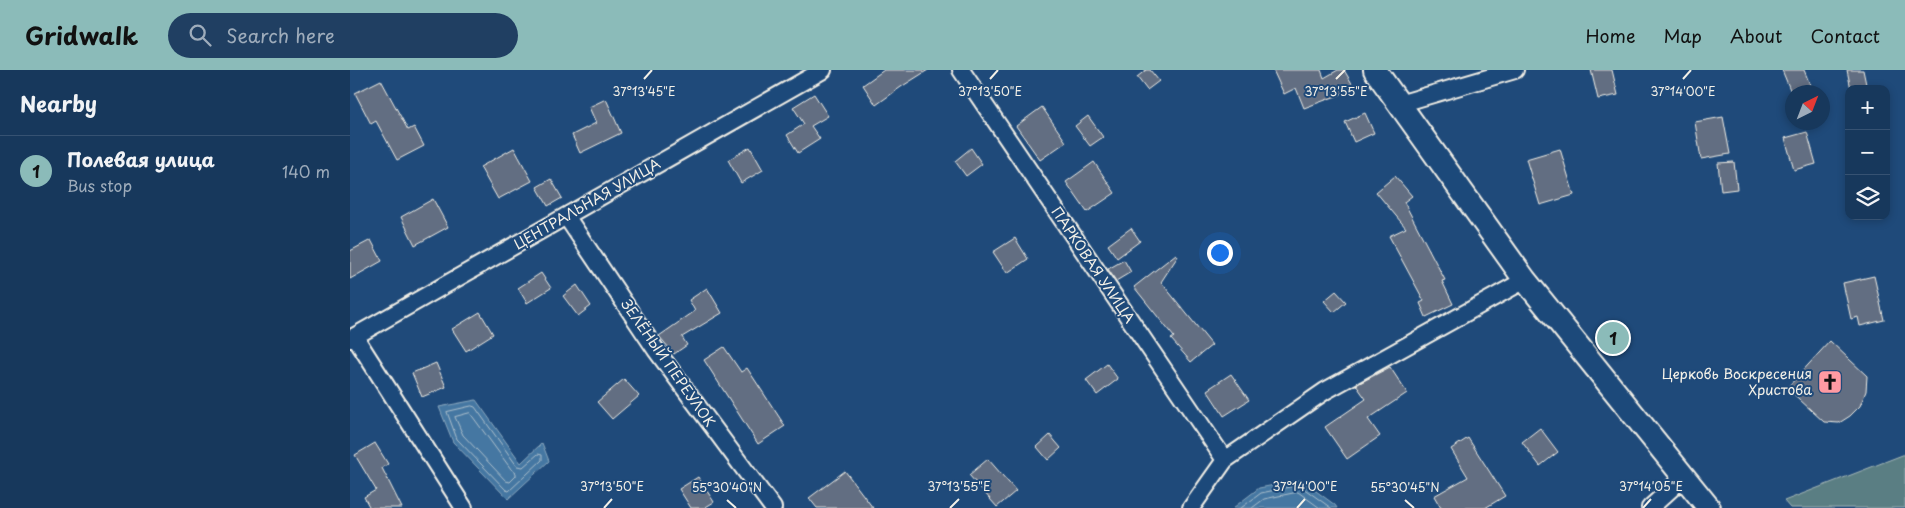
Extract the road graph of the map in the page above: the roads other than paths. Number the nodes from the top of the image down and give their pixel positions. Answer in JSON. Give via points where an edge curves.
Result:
{"nodes":[{"id":1,"x":823,"y":70,"type":"edge"},
{"id":2,"x":961,"y":70,"type":"edge"},
{"id":3,"x":1375,"y":70,"type":"edge"},
{"id":4,"x":1516,"y":70,"type":"edge"},
{"id":5,"x":1399,"y":104,"type":"junction"},
{"id":6,"x":566,"y":216,"type":"junction"},
{"id":7,"x":1526,"y":280,"type":"junction"},
{"id":8,"x":352,"y":338,"type":"edge"},
{"id":9,"x":1225,"y":460,"type":"junction"},
{"id":10,"x":1685,"y":476,"type":"junction"},
{"id":11,"x":464,"y":508,"type":"edge"},
{"id":12,"x":773,"y":508,"type":"edge"},
{"id":13,"x":1191,"y":508,"type":"edge"},
{"id":14,"x":1650,"y":508,"type":"edge"},
{"id":15,"x":1709,"y":508,"type":"edge"}],
"edges":[{"from":1,"to":6,"type":"street","name":"ЦЕНТРАЛЬНАЯ УЛИЦА"},
{"from":2,"to":9,"type":"street","name":"ПАРКОВАЯ УЛИЦА"},
{"from":3,"to":5,"type":"street"},
{"from":4,"to":5,"type":"street"},
{"from":5,"to":7,"type":"street"},
{"from":6,"to":8,"type":"street","name":"ЦЕНТРАЛЬНАЯ УЛИЦА"},
{"from":6,"to":12,"type":"street","name":"ЗЕЛЁНЫЙ ПЕРЕУЛОК","via":[[656,350]]},
{"from":7,"to":9,"type":"street","via":[[1325,391]]},
{"from":7,"to":10,"type":"street"},
{"from":8,"to":11,"type":"street"},
{"from":9,"to":13,"type":"street"},
{"from":10,"to":14,"type":"street"},
{"from":10,"to":15,"type":"street"}]}
